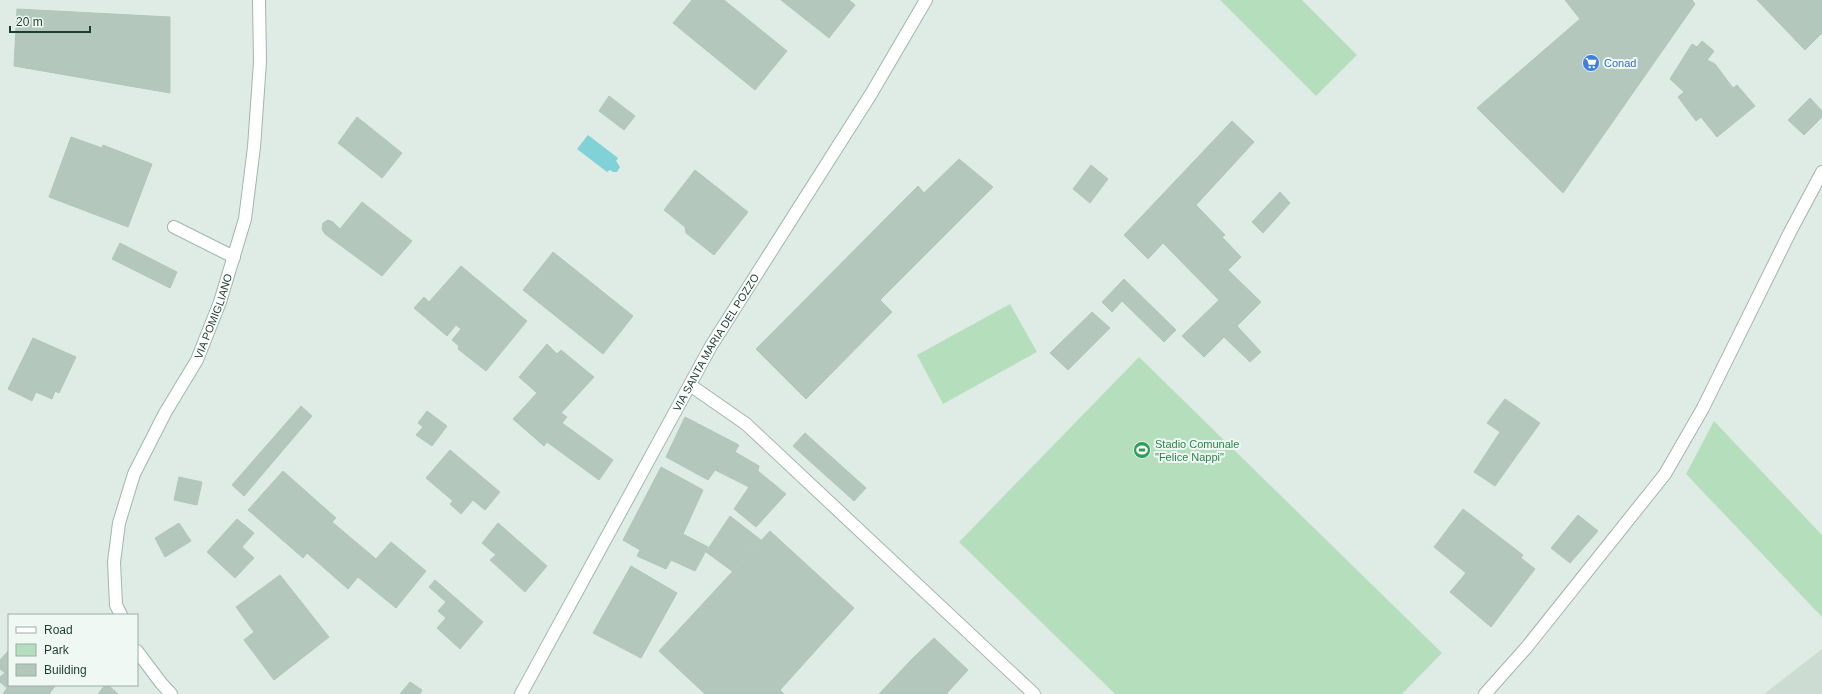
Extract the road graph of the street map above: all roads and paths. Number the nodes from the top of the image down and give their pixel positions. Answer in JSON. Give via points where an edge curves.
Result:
{"nodes":[{"id":1,"x":259,"y":0,"type":"edge"},
{"id":2,"x":926,"y":0,"type":"edge"},
{"id":3,"x":1822,"y":172,"type":"edge"},
{"id":4,"x":174,"y":227,"type":"dead end"},
{"id":5,"x":234,"y":257,"type":"junction"},
{"id":6,"x":690,"y":385,"type":"junction"},
{"id":7,"x":120,"y":614,"type":"edge"},
{"id":8,"x":138,"y":652,"type":"edge"},
{"id":9,"x":171,"y":694,"type":"edge"},
{"id":10,"x":521,"y":694,"type":"edge"},
{"id":11,"x":1034,"y":694,"type":"edge"},
{"id":12,"x":1485,"y":694,"type":"edge"}],
"edges":[{"from":1,"to":5,"type":"street","name":"VIA POMIGLIANO","via":[[260,62],[254,148],[245,219]]},
{"from":2,"to":6,"type":"street","name":"VIA SANTA MARIA DEL POZZO","via":[[871,94],[711,346]]},
{"from":3,"to":12,"type":"street","via":[[1703,408],[1666,474]]},
{"from":4,"to":5,"type":"street"},
{"from":5,"to":7,"type":"street","name":"VIA POMIGLIANO","via":[[220,302],[197,360],[165,413],[134,474],[119,523],[114,562],[116,604]]},
{"from":6,"to":10,"type":"street","name":"VIA SANTA MARIA DEL POZZO"},
{"from":6,"to":11,"type":"street","via":[[746,424]]},
{"from":8,"to":9,"type":"street"}]}
